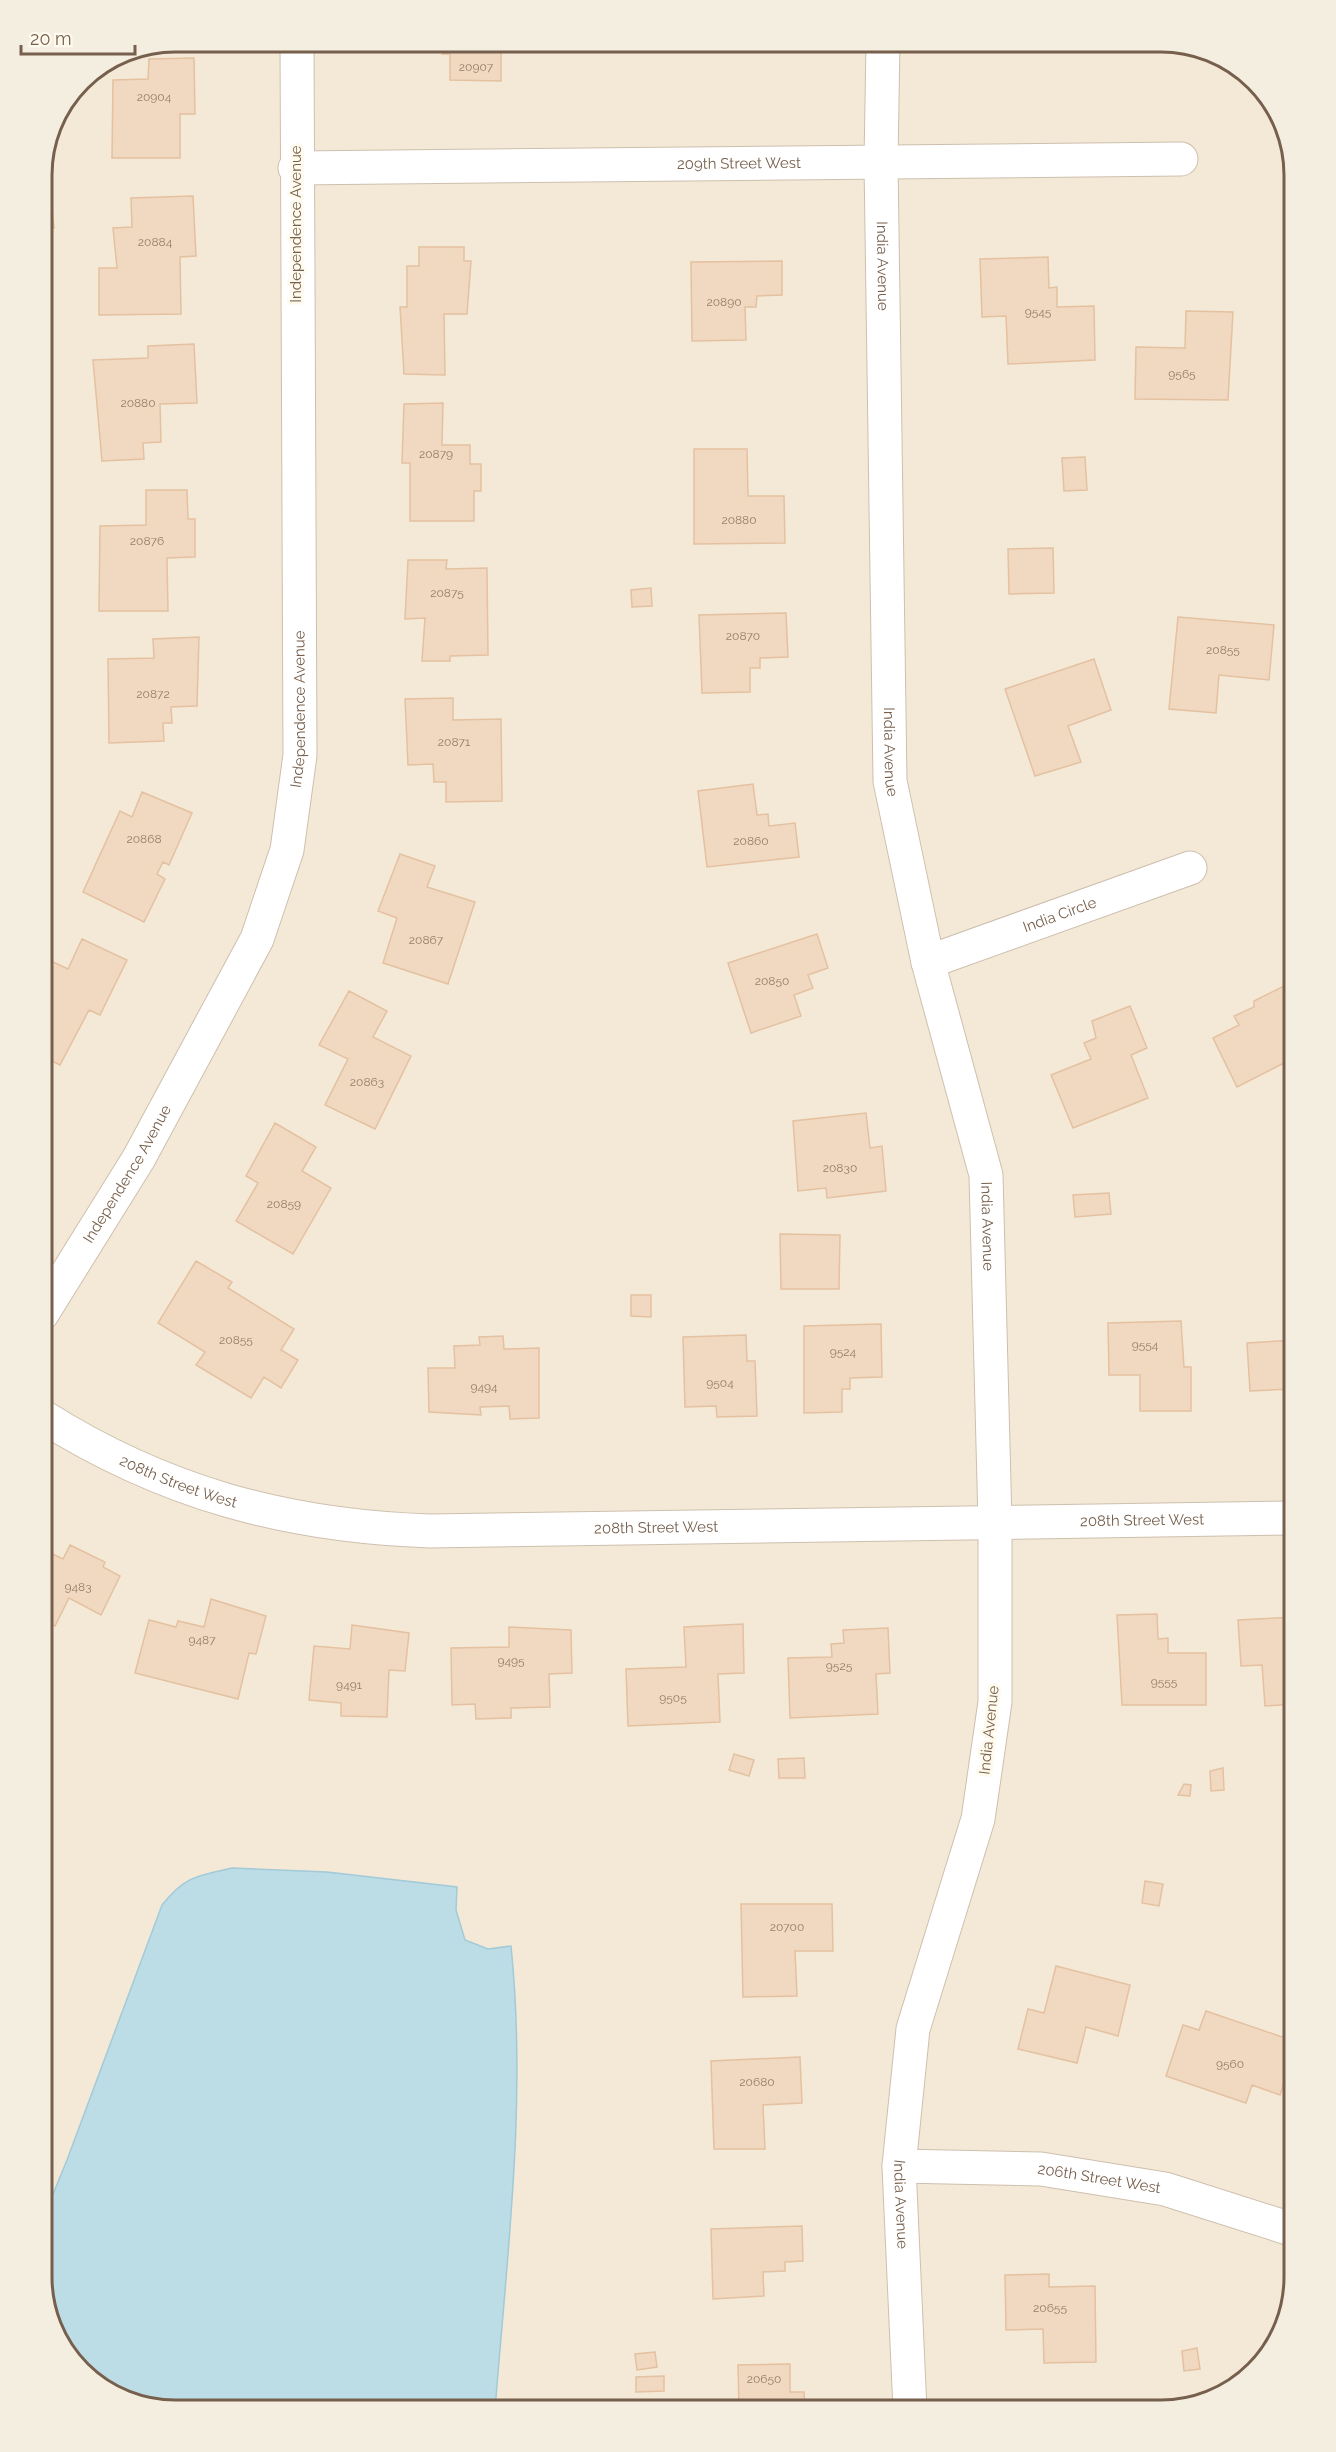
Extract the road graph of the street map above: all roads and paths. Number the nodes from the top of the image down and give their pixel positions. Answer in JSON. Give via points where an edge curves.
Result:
{"nodes":[{"id":1,"x":297,"y":53,"type":"edge"},
{"id":2,"x":883,"y":53,"type":"edge"},
{"id":3,"x":1181,"y":159,"type":"dead end"},
{"id":4,"x":881,"y":162,"type":"junction"},
{"id":5,"x":295,"y":168,"type":"junction"},
{"id":6,"x":1190,"y":868,"type":"dead end"},
{"id":7,"x":928,"y":962,"type":"junction"},
{"id":8,"x":52,"y":1297,"type":"edge"},
{"id":9,"x":52,"y":1423,"type":"edge"},
{"id":10,"x":1283,"y":1518,"type":"edge"},
{"id":11,"x":995,"y":1522,"type":"junction"},
{"id":12,"x":899,"y":2166,"type":"junction"},
{"id":13,"x":1283,"y":2227,"type":"edge"},
{"id":14,"x":910,"y":2400,"type":"edge"}],
"edges":[{"from":1,"to":5,"type":"street","name":"Independence Avenue"},
{"from":2,"to":4,"type":"street","name":"India Avenue"},
{"from":3,"to":4,"type":"street","name":"209th Street West"},
{"from":4,"to":5,"type":"street","name":"209th Street West"},
{"from":4,"to":7,"type":"street","name":"India Avenue","via":[[890,781]]},
{"from":5,"to":8,"type":"street","name":"Independence Avenue","via":[[300,755],[286,850],[268,910],[243,967],[139,1158]]},
{"from":6,"to":7,"type":"street","name":"India Circle"},
{"from":7,"to":11,"type":"street","name":"India Avenue","via":[[986,1175]]},
{"from":9,"to":11,"type":"street","name":"208th Street West","via":[[82,1441],[176,1485],[275,1515],[378,1529]]},
{"from":10,"to":11,"type":"street","name":"208th Street West"},
{"from":11,"to":12,"type":"street","name":"India Avenue","via":[[995,1702],[980,1807],[913,2028]]},
{"from":12,"to":13,"type":"street","name":"206th Street West","via":[[1041,2169],[1120,2181],[1165,2189]]},
{"from":12,"to":14,"type":"street","name":"India Avenue"}]}
